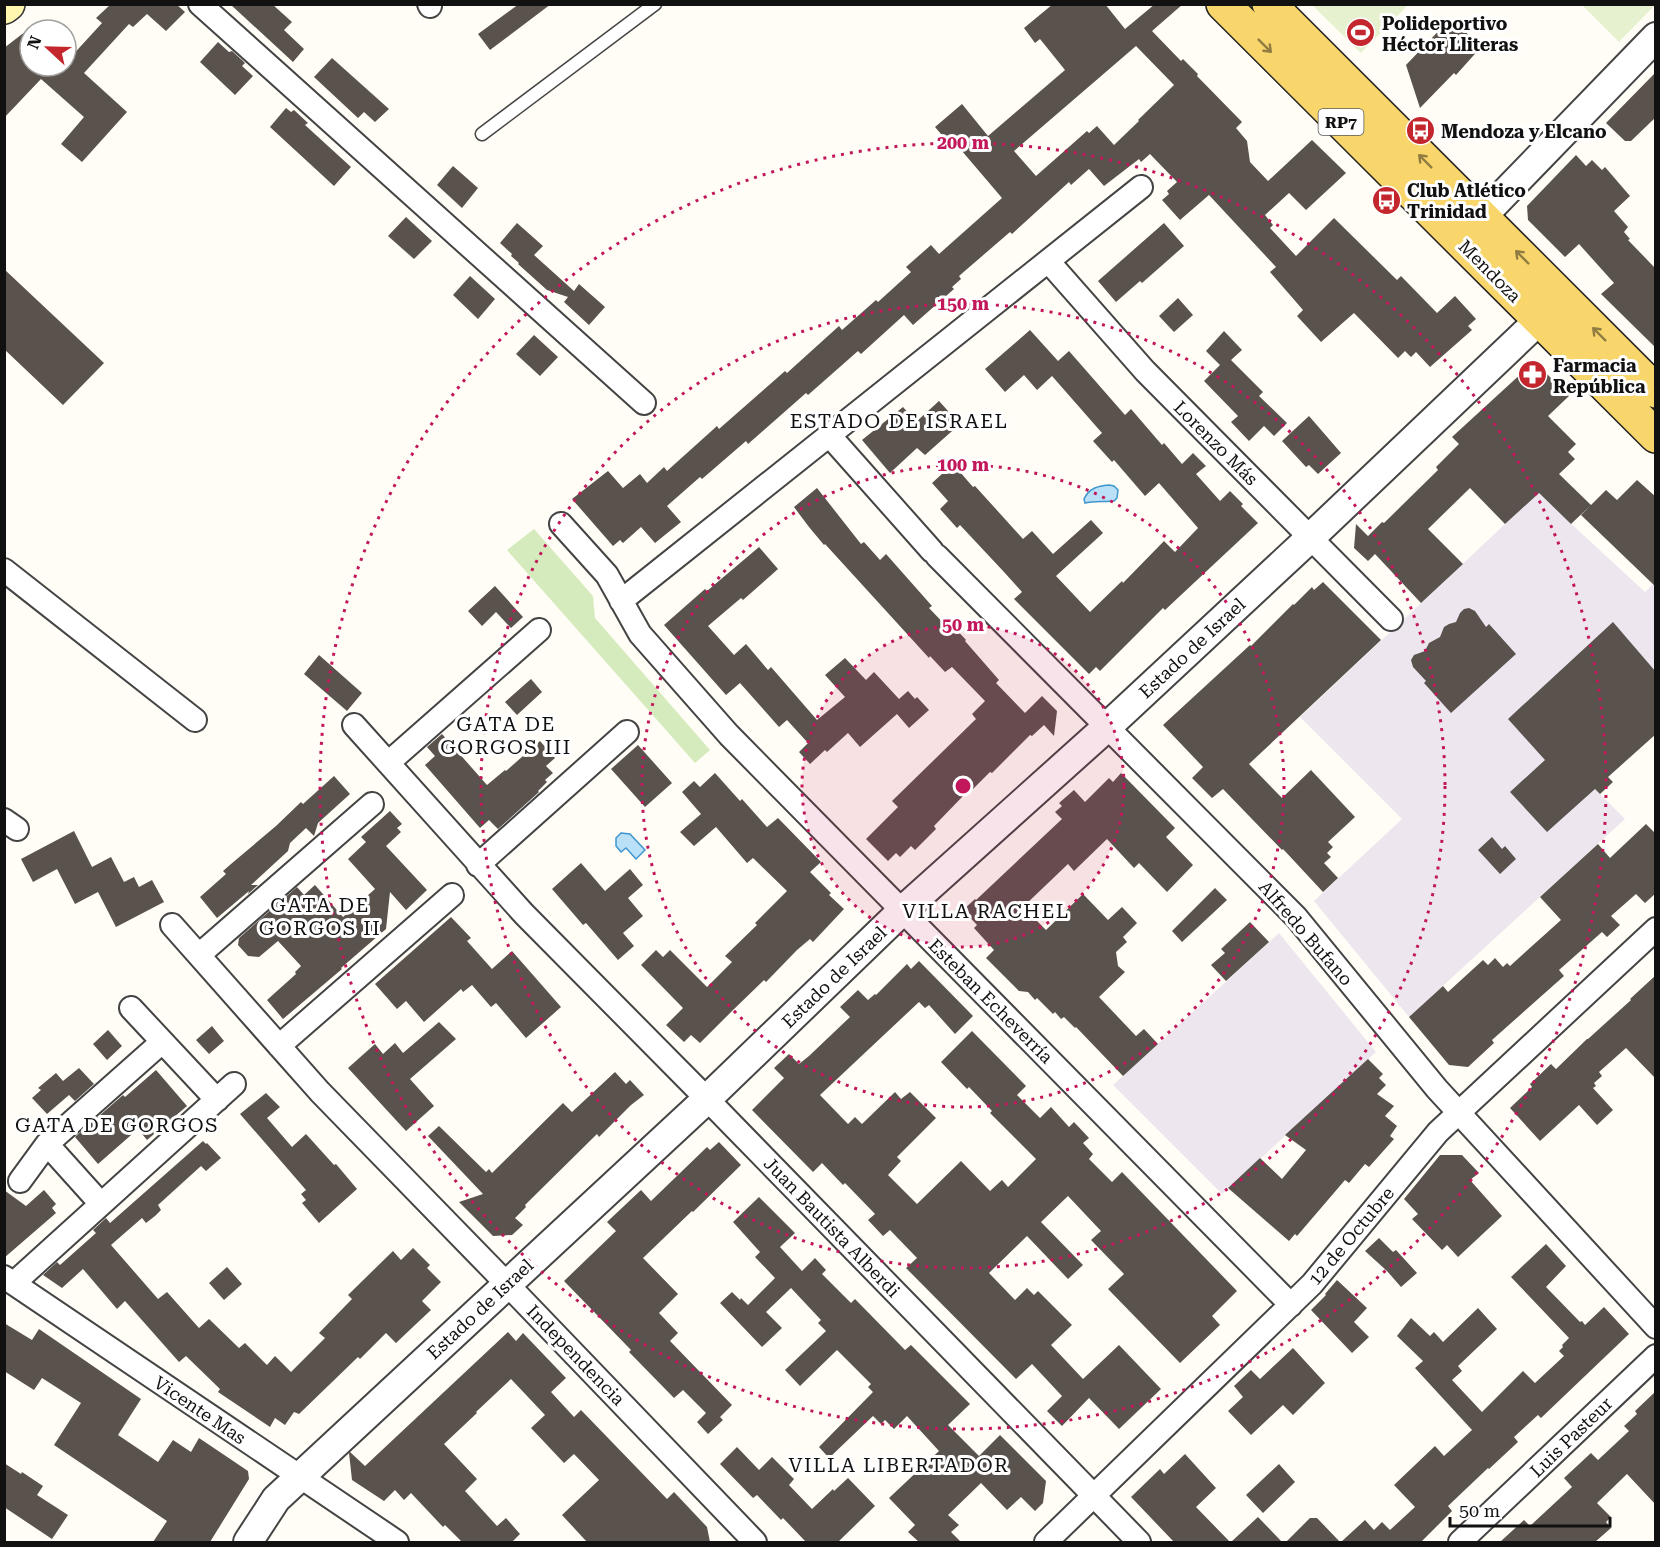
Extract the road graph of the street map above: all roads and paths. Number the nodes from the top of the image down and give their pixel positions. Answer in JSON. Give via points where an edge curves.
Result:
{"nodes":[{"id":1,"x":200,"y":4,"type":"edge"},
{"id":2,"x":655,"y":4,"type":"edge"},
{"id":3,"x":1223,"y":4,"type":"edge"},
{"id":4,"x":1269,"y":4,"type":"edge"},
{"id":5,"x":1656,"y":37,"type":"edge"},
{"id":6,"x":482,"y":134,"type":"dead end"},
{"id":7,"x":1141,"y":187,"type":"dead end"},
{"id":8,"x":1481,"y":217,"type":"junction"},
{"id":9,"x":1459,"y":240,"type":"junction"},
{"id":10,"x":1048,"y":261,"type":"junction"},
{"id":11,"x":1563,"y":298,"type":"junction"},
{"id":12,"x":1539,"y":320,"type":"junction"},
{"id":13,"x":1656,"y":391,"type":"edge"},
{"id":14,"x":644,"y":403,"type":"dead end"},
{"id":15,"x":829,"y":435,"type":"junction"},
{"id":16,"x":1656,"y":436,"type":"edge"},
{"id":17,"x":561,"y":524,"type":"dead end"},
{"id":18,"x":1311,"y":538,"type":"junction"},
{"id":19,"x":4,"y":570,"type":"edge"},
{"id":20,"x":621,"y":601,"type":"junction"},
{"id":21,"x":1391,"y":619,"type":"dead end"},
{"id":22,"x":539,"y":630,"type":"dead end"},
{"id":23,"x":195,"y":720,"type":"dead end"},
{"id":24,"x":354,"y":725,"type":"dead end"},
{"id":25,"x":1107,"y":727,"type":"junction"},
{"id":26,"x":627,"y":732,"type":"dead end"},
{"id":27,"x":388,"y":763,"type":"junction"},
{"id":28,"x":372,"y":804,"type":"dead end"},
{"id":29,"x":478,"y":865,"type":"junction"},
{"id":30,"x":452,"y":895,"type":"dead end"},
{"id":31,"x":902,"y":911,"type":"junction"},
{"id":32,"x":172,"y":925,"type":"dead end"},
{"id":33,"x":1656,"y":929,"type":"edge"},
{"id":34,"x":199,"y":955,"type":"junction"},
{"id":35,"x":131,"y":1008,"type":"dead end"},
{"id":36,"x":162,"y":1042,"type":"junction"},
{"id":37,"x":279,"y":1046,"type":"junction"},
{"id":38,"x":234,"y":1084,"type":"dead end"},
{"id":39,"x":707,"y":1099,"type":"junction"},
{"id":40,"x":217,"y":1100,"type":"junction"},
{"id":41,"x":1459,"y":1113,"type":"junction"},
{"id":42,"x":47,"y":1144,"type":"junction"},
{"id":43,"x":20,"y":1181,"type":"dead end"},
{"id":44,"x":101,"y":1204,"type":"junction"},
{"id":45,"x":9,"y":1280,"type":"edge"},
{"id":46,"x":507,"y":1284,"type":"junction"},
{"id":47,"x":1291,"y":1305,"type":"junction"},
{"id":48,"x":1656,"y":1327,"type":"edge"},
{"id":49,"x":1656,"y":1356,"type":"edge"},
{"id":50,"x":299,"y":1477,"type":"junction"},
{"id":51,"x":1094,"y":1496,"type":"junction"},
{"id":52,"x":752,"y":1541,"type":"edge"},
{"id":53,"x":248,"y":1542,"type":"edge"},
{"id":54,"x":397,"y":1542,"type":"edge"},
{"id":55,"x":1046,"y":1542,"type":"edge"},
{"id":56,"x":1139,"y":1542,"type":"edge"},
{"id":57,"x":1460,"y":1542,"type":"edge"}],
"edges":[{"from":1,"to":14,"type":"street"},
{"from":2,"to":6,"type":"lane"},
{"from":3,"to":9,"type":"main road","name":"Mendoza","number":"RP7","one_way":true},
{"from":8,"to":4,"type":"main road","name":"Mendoza","number":"RP7","one_way":true},
{"from":5,"to":8,"type":"street"},
{"from":7,"to":10,"type":"street"},
{"from":8,"to":9,"type":"street"},
{"from":11,"to":8,"type":"main road","name":"Mendoza","number":"RP7","one_way":true},
{"from":9,"to":12,"type":"main road","name":"Mendoza","number":"RP7"},
{"from":10,"to":15,"type":"street"},
{"from":10,"to":18,"type":"street","name":"Lorenzo Más","via":[[1145,371]]},
{"from":11,"to":12,"type":"street","name":"Estado de Israel"},
{"from":13,"to":11,"type":"main road","name":"Mendoza","number":"RP7","one_way":true},
{"from":12,"to":16,"type":"main road","name":"Mendoza","number":"RP7"},
{"from":12,"to":18,"type":"street","name":"Estado de Israel"},
{"from":15,"to":20,"type":"street"},
{"from":15,"to":25,"type":"street","name":"Alfredo Bufano","via":[[934,554]]},
{"from":17,"to":20,"type":"street","name":"Esteban Echeverría","via":[[606,575]]},
{"from":18,"to":21,"type":"street","name":"Lorenzo Más"},
{"from":18,"to":25,"type":"street","name":"Estado de Israel"},
{"from":19,"to":23,"type":"street"},
{"from":20,"to":31,"type":"street","name":"Esteban Echeverría","via":[[640,634],[729,735]]},
{"from":22,"to":27,"type":"street"},
{"from":24,"to":27,"type":"street","name":"Juan Bautista Alberdi"},
{"from":25,"to":31,"type":"street","name":"Estado de Israel"},
{"from":25,"to":41,"type":"street","name":"Alfredo Bufano","via":[[1296,917]]},
{"from":26,"to":29,"type":"street"},
{"from":27,"to":29,"type":"street","name":"Juan Bautista Alberdi"},
{"from":28,"to":34,"type":"street"},
{"from":29,"to":39,"type":"street","name":"Juan Bautista Alberdi"},
{"from":30,"to":37,"type":"street"},
{"from":31,"to":39,"type":"street","name":"Estado de Israel"},
{"from":31,"to":47,"type":"street","name":"Esteban Echeverría"},
{"from":32,"to":34,"type":"street","name":"Independencia"},
{"from":33,"to":41,"type":"street","name":"12 de Octubre"},
{"from":34,"to":37,"type":"street","name":"Independencia"},
{"from":35,"to":36,"type":"street"},
{"from":36,"to":40,"type":"street"},
{"from":36,"to":42,"type":"street"},
{"from":37,"to":46,"type":"street","name":"Independencia"},
{"from":38,"to":40,"type":"street"},
{"from":39,"to":46,"type":"street","name":"Estado de Israel"},
{"from":39,"to":51,"type":"street","name":"Juan Bautista Alberdi"},
{"from":40,"to":44,"type":"street"},
{"from":41,"to":47,"type":"street","name":"12 de Octubre","via":[[1438,1132]]},
{"from":41,"to":48,"type":"street","name":"Alfredo Bufano"},
{"from":42,"to":43,"type":"street"},
{"from":42,"to":44,"type":"street"},
{"from":44,"to":45,"type":"street"},
{"from":45,"to":50,"type":"street","name":"Vicente Mas"},
{"from":46,"to":50,"type":"street","name":"Estado de Israel"},
{"from":46,"to":52,"type":"street","name":"Independencia"},
{"from":47,"to":51,"type":"street","name":"12 de Octubre"},
{"from":49,"to":57,"type":"street","name":"Luis Pasteur"},
{"from":50,"to":53,"type":"street","name":"Estado de Israel","via":[[276,1499]]},
{"from":50,"to":54,"type":"street","name":"Vicente Mas"},
{"from":51,"to":55,"type":"street","name":"12 de Octubre"},
{"from":51,"to":56,"type":"street","name":"Juan Bautista Alberdi"}]}
